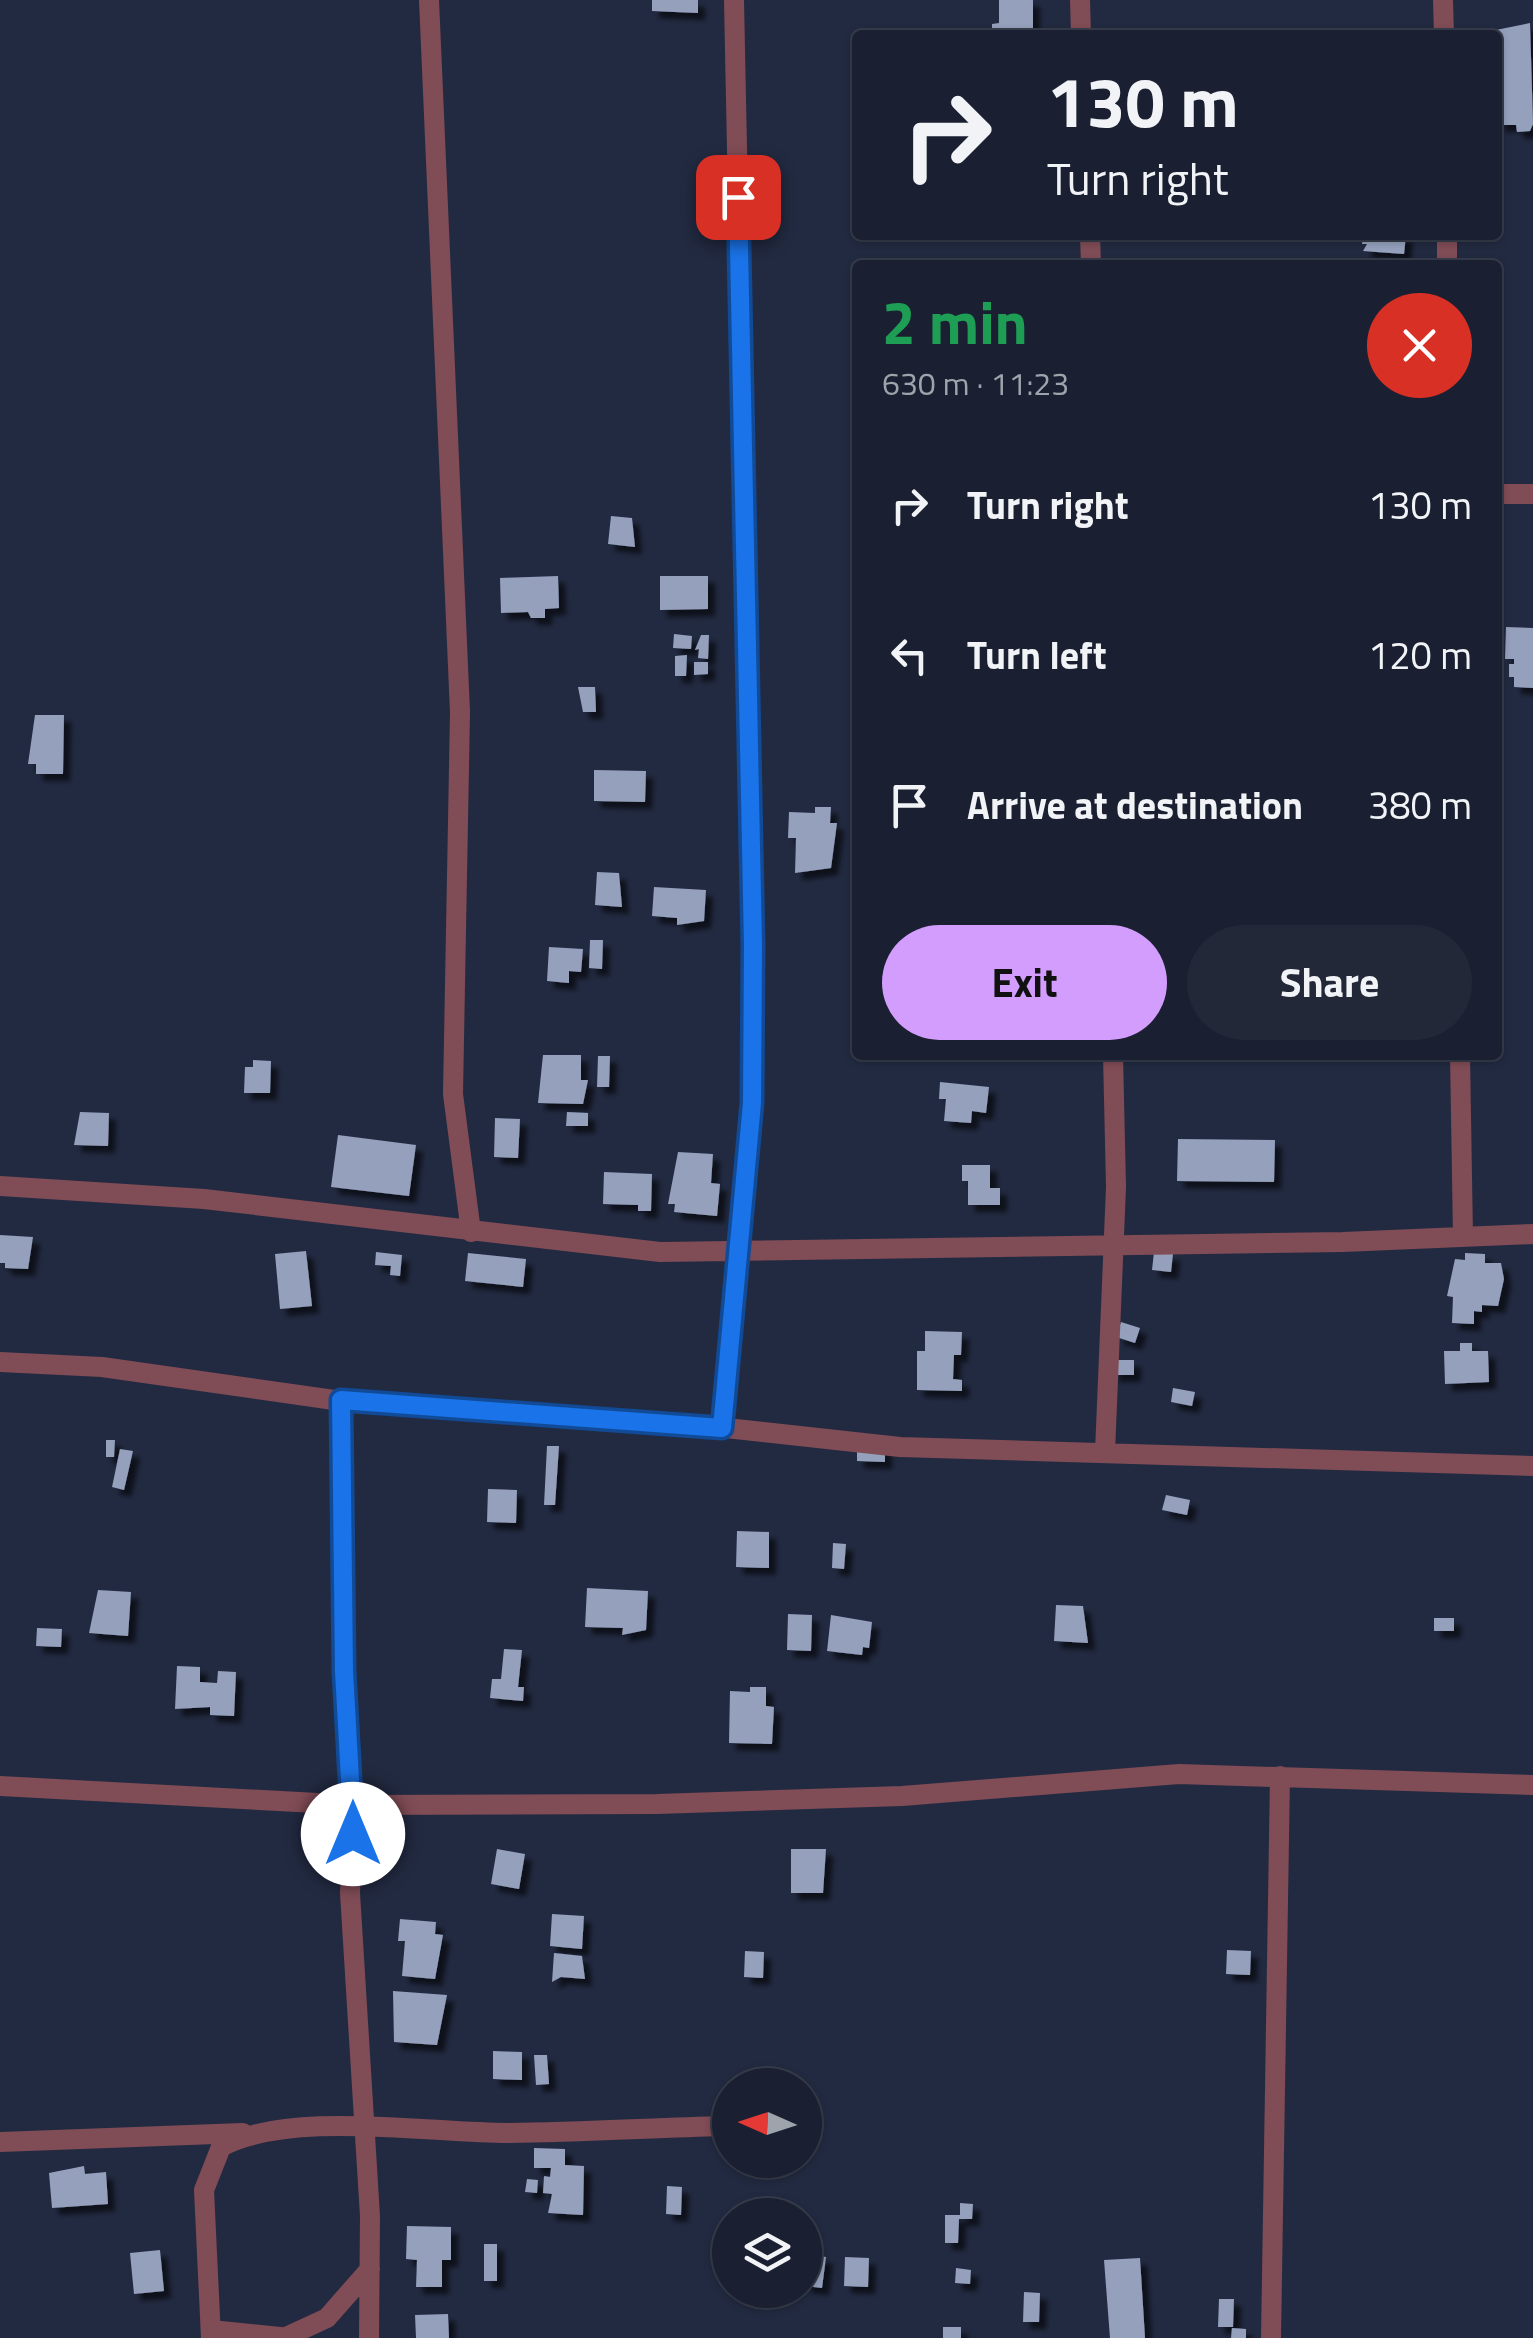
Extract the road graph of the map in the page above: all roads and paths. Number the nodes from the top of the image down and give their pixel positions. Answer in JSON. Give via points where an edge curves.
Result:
{"nodes":[{"id":1,"x":428,"y":0,"type":"edge"},
{"id":2,"x":734,"y":0,"type":"edge"},
{"id":3,"x":1080,"y":0,"type":"edge"},
{"id":4,"x":1443,"y":0,"type":"edge"},
{"id":5,"x":1081,"y":30,"type":"edge"},
{"id":6,"x":1444,"y":30,"type":"edge"},
{"id":7,"x":1502,"y":494,"type":"edge"},
{"id":8,"x":1533,"y":494,"type":"edge"},
{"id":9,"x":1113,"y":1060,"type":"edge"},
{"id":10,"x":1460,"y":1060,"type":"edge"},
{"id":11,"x":0,"y":1186,"type":"edge"},
{"id":12,"x":472,"y":1232,"type":"junction"},
{"id":13,"x":1533,"y":1234,"type":"edge"},
{"id":14,"x":1463,"y":1237,"type":"junction"},
{"id":15,"x":1112,"y":1242,"type":"junction"},
{"id":16,"x":741,"y":1250,"type":"junction"},
{"id":17,"x":0,"y":1362,"type":"edge"},
{"id":18,"x":341,"y":1400,"type":"junction"},
{"id":19,"x":722,"y":1428,"type":"junction"},
{"id":20,"x":1105,"y":1452,"type":"junction"},
{"id":21,"x":1533,"y":1466,"type":"edge"},
{"id":22,"x":1280,"y":1776,"type":"junction"},
{"id":23,"x":1533,"y":1785,"type":"edge"},
{"id":24,"x":0,"y":1786,"type":"edge"},
{"id":25,"x":354,"y":1805,"type":"junction"},
{"id":26,"x":712,"y":2126,"type":"edge"},
{"id":27,"x":364,"y":2128,"type":"junction"},
{"id":28,"x":247,"y":2133,"type":"junction"},
{"id":29,"x":0,"y":2142,"type":"edge"},
{"id":30,"x":370,"y":2269,"type":"junction"},
{"id":31,"x":211,"y":2334,"type":"edge"},
{"id":32,"x":289,"y":2337,"type":"edge"},
{"id":33,"x":369,"y":2338,"type":"edge"},
{"id":34,"x":1271,"y":2338,"type":"edge"}],
"edges":[{"from":1,"to":12,"type":"street","via":[[460,712],[453,1094]]},
{"from":2,"to":16,"type":"street","via":[[753,946],[752,1103]]},
{"from":3,"to":5,"type":"street"},
{"from":4,"to":6,"type":"street"},
{"from":7,"to":8,"type":"street"},
{"from":9,"to":15,"type":"street"},
{"from":10,"to":14,"type":"street"},
{"from":11,"to":12,"type":"street","via":[[204,1199]]},
{"from":12,"to":16,"type":"street","via":[[660,1252]]},
{"from":13,"to":14,"type":"street"},
{"from":14,"to":15,"type":"street"},
{"from":15,"to":16,"type":"street"},
{"from":15,"to":20,"type":"street"},
{"from":16,"to":19,"type":"street"},
{"from":17,"to":18,"type":"street","via":[[102,1366]]},
{"from":18,"to":19,"type":"street"},
{"from":18,"to":25,"type":"street"},
{"from":19,"to":20,"type":"street","via":[[900,1447]]},
{"from":20,"to":21,"type":"street"},
{"from":22,"to":23,"type":"street"},
{"from":22,"to":25,"type":"street","via":[[1179,1774],[902,1796],[657,1804]]},
{"from":22,"to":34,"type":"street"},
{"from":24,"to":25,"type":"street"},
{"from":25,"to":27,"type":"street","via":[[350,1893]]},
{"from":26,"to":27,"type":"street","via":[[507,2133]]},
{"from":27,"to":28,"type":"street"},
{"from":27,"to":30,"type":"street"},
{"from":28,"to":29,"type":"street"},
{"from":28,"to":31,"type":"street","via":[[221,2147],[204,2190]]},
{"from":30,"to":32,"type":"street","via":[[326,2318]]},
{"from":30,"to":33,"type":"street"},
{"from":31,"to":32,"type":"street"}]}
